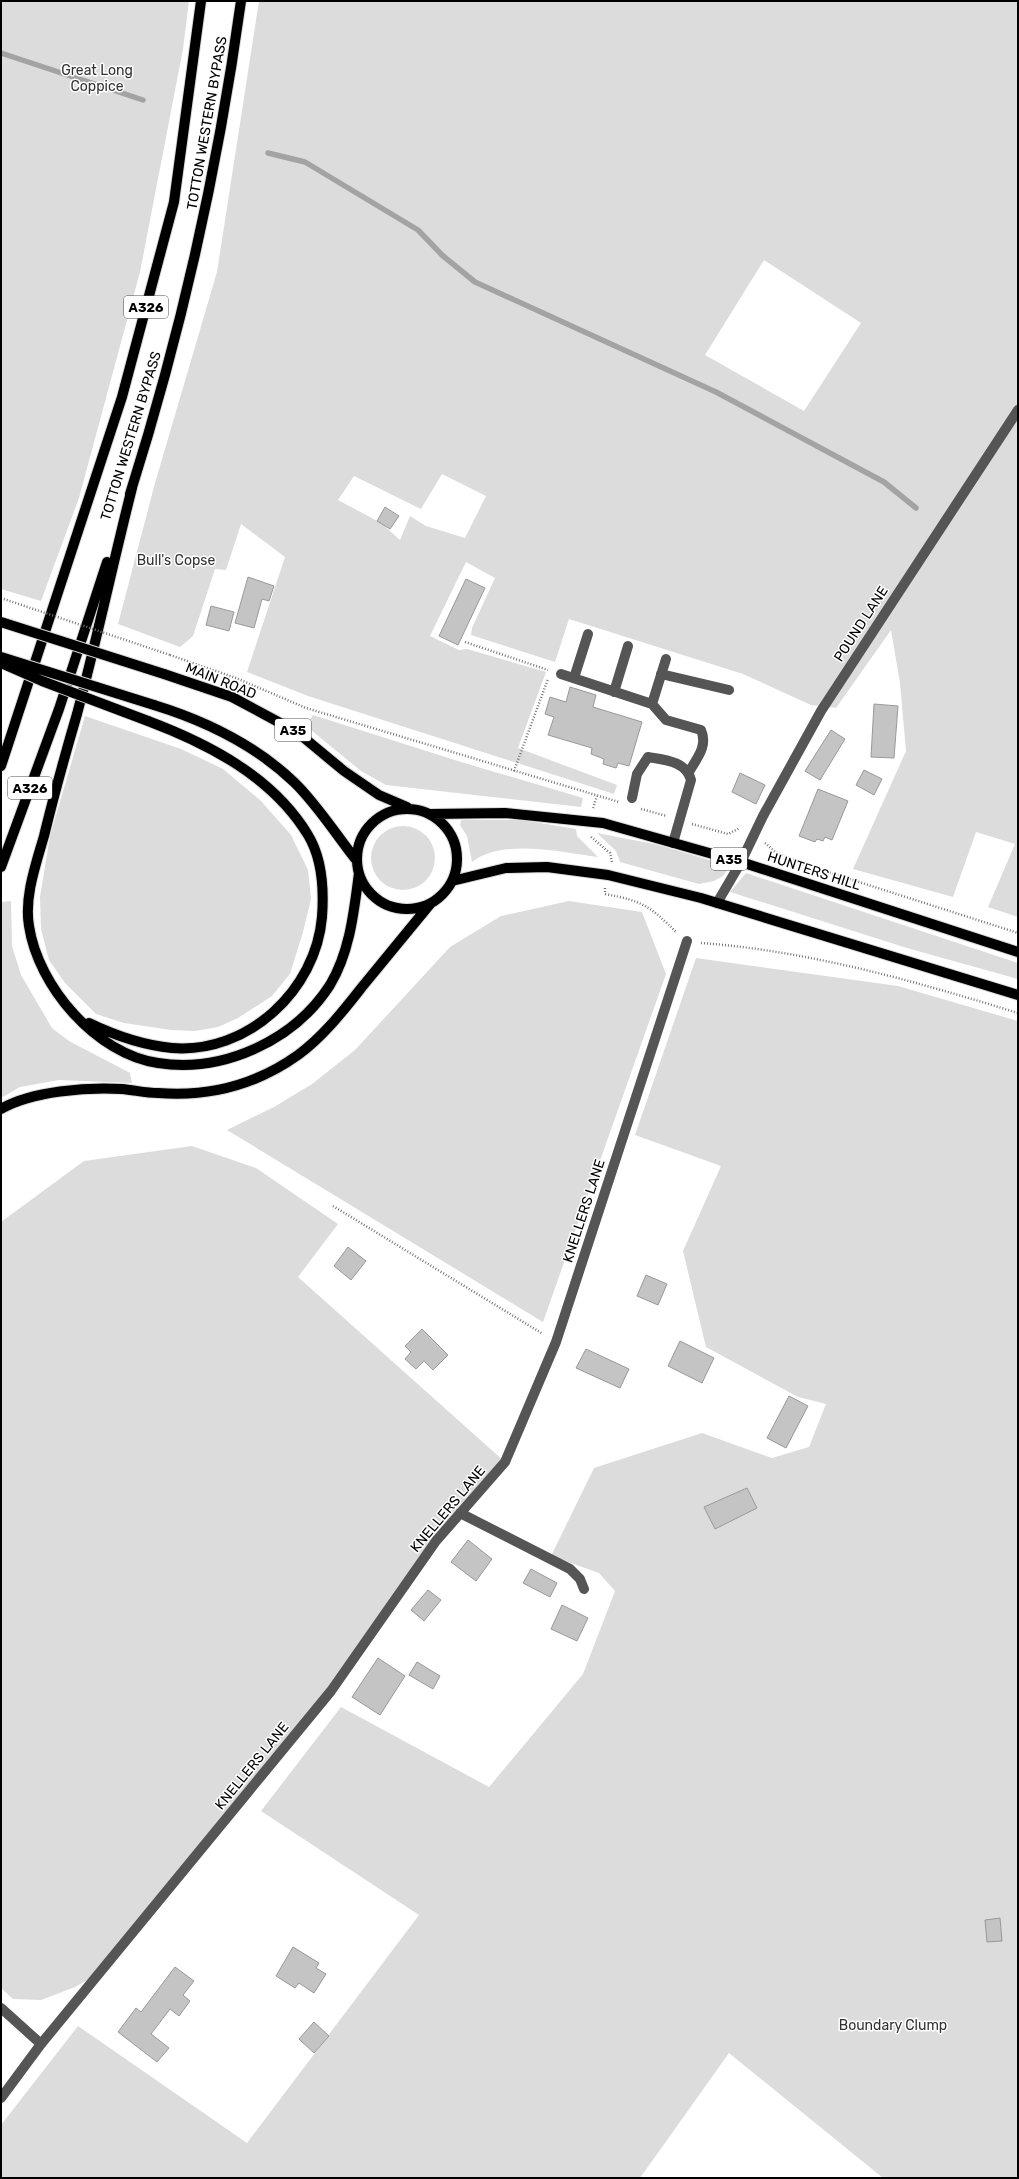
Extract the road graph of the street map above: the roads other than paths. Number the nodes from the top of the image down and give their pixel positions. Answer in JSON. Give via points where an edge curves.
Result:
{"nodes":[{"id":1,"x":201,"y":1,"type":"edge"},
{"id":2,"x":241,"y":1,"type":"edge"},
{"id":3,"x":1018,"y":410,"type":"edge"},
{"id":4,"x":132,"y":488,"type":"junction"},
{"id":5,"x":1,"y":622,"type":"edge"},
{"id":6,"x":588,"y":634,"type":"dead end"},
{"id":7,"x":628,"y":646,"type":"dead end"},
{"id":8,"x":1,"y":657,"type":"edge"},
{"id":9,"x":666,"y":659,"type":"dead end"},
{"id":10,"x":1,"y":663,"type":"edge"},
{"id":11,"x":561,"y":674,"type":"dead end"},
{"id":12,"x":661,"y":674,"type":"junction"},
{"id":13,"x":574,"y":678,"type":"junction"},
{"id":14,"x":729,"y":690,"type":"dead end"},
{"id":15,"x":614,"y":692,"type":"junction"},
{"id":16,"x":652,"y":704,"type":"junction"},
{"id":17,"x":1,"y":766,"type":"edge"},
{"id":18,"x":689,"y":772,"type":"junction"},
{"id":19,"x":632,"y":798,"type":"dead end"},
{"id":20,"x":410,"y":808,"type":"junction"},
{"id":21,"x":431,"y":814,"type":"junction"},
{"id":22,"x":673,"y":843,"type":"junction"},
{"id":23,"x":357,"y":862,"type":"junction"},
{"id":24,"x":741,"y":862,"type":"junction"},
{"id":25,"x":1,"y":867,"type":"edge"},
{"id":26,"x":359,"y":873,"type":"junction"},
{"id":27,"x":452,"y":881,"type":"junction"},
{"id":28,"x":716,"y":902,"type":"junction"},
{"id":29,"x":431,"y":903,"type":"junction"},
{"id":30,"x":687,"y":941,"type":"road end"},
{"id":31,"x":1018,"y":952,"type":"edge"},
{"id":32,"x":1018,"y":995,"type":"edge"},
{"id":33,"x":78,"y":1018,"type":"junction"},
{"id":34,"x":1,"y":1110,"type":"edge"},
{"id":35,"x":460,"y":1513,"type":"junction"},
{"id":36,"x":584,"y":1589,"type":"dead end"},
{"id":37,"x":1,"y":2008,"type":"edge"},
{"id":38,"x":41,"y":2044,"type":"junction"},
{"id":39,"x":1,"y":2098,"type":"edge"}],
"edges":[{"from":1,"to":17,"type":"main road","name":"TOTTON WESTERN BYPASS","number":"A326","via":[[174,202],[122,397]]},
{"from":2,"to":4,"type":"main road","name":"TOTTON WESTERN BYPASS","number":"A326","via":[[206,211],[191,280]]},
{"from":3,"to":24,"type":"street","name":"POUND LANE","via":[[821,710]]},
{"from":4,"to":25,"type":"main road","name":"TOTTON WESTERN BYPASS","number":"A326","via":[[59,709]]},
{"from":4,"to":33,"type":"main road","via":[[77,712],[33,876],[28,905],[29,925],[42,970],[52,988]]},
{"from":5,"to":20,"type":"main road","name":"MAIN ROAD","number":"A35","bridge":true,"via":[[232,697],[297,732],[344,771],[379,795]]},
{"from":6,"to":13,"type":"street"},
{"from":7,"to":15,"type":"street"},
{"from":8,"to":23,"type":"main road","number":"A35","bridge":true,"via":[[191,716],[230,734],[295,783]]},
{"from":9,"to":12,"type":"street"},
{"from":10,"to":33,"type":"main road","bridge":true,"via":[[206,745],[236,764],[278,798],[295,816],[308,836],[322,883],[321,930],[316,949],[296,988],[261,1022],[240,1034],[215,1043],[173,1048],[132,1041]]},
{"from":11,"to":13,"type":"street"},
{"from":12,"to":14,"type":"street"},
{"from":12,"to":16,"type":"street"},
{"from":13,"to":15,"type":"street"},
{"from":15,"to":16,"type":"street"},
{"from":16,"to":18,"type":"street","via":[[666,720],[701,730],[704,746]]},
{"from":18,"to":19,"type":"street","via":[[678,763],[648,757],[637,774]]},
{"from":18,"to":22,"type":"street","via":[[691,780]]},
{"from":20,"to":21,"type":"main road"},
{"from":20,"to":23,"type":"main road","via":[[396,809],[383,814],[371,823],[358,847]]},
{"from":21,"to":22,"type":"main road","name":"HUNTERS HILL","number":"A35","via":[[505,813],[603,823]]},
{"from":21,"to":27,"type":"main road","via":[[444,824],[452,836],[457,851],[457,867]]},
{"from":22,"to":24,"type":"main road","name":"HUNTERS HILL","number":"A35"},
{"from":23,"to":26,"type":"main road"},
{"from":24,"to":28,"type":"street","name":"POUND LANE"},
{"from":24,"to":31,"type":"main road","name":"HUNTERS HILL","number":"A35"},
{"from":26,"to":29,"type":"main road","via":[[365,887],[375,898],[388,905],[402,909],[417,908]]},
{"from":26,"to":33,"type":"main road","via":[[348,941],[329,985],[304,1015],[287,1029],[244,1054],[201,1065],[156,1063],[132,1055],[104,1040]]},
{"from":27,"to":28,"type":"main road","via":[[506,868],[547,867],[608,875]]},
{"from":27,"to":29,"type":"main road","via":[[443,894]]},
{"from":28,"to":32,"type":"main road"},
{"from":29,"to":34,"type":"main road","via":[[322,1034],[298,1055],[272,1070],[244,1083],[188,1095],[123,1089],[74,1090],[36,1096]]},
{"from":30,"to":35,"type":"street","name":"KNELLERS LANE","via":[[556,1342],[505,1462]]},
{"from":35,"to":36,"type":"street","via":[[570,1569],[580,1578]]},
{"from":35,"to":38,"type":"street","name":"KNELLERS LANE","via":[[436,1541],[331,1691]]},
{"from":37,"to":38,"type":"street"},
{"from":38,"to":39,"type":"street","name":"KNELLERS LANE"}]}
